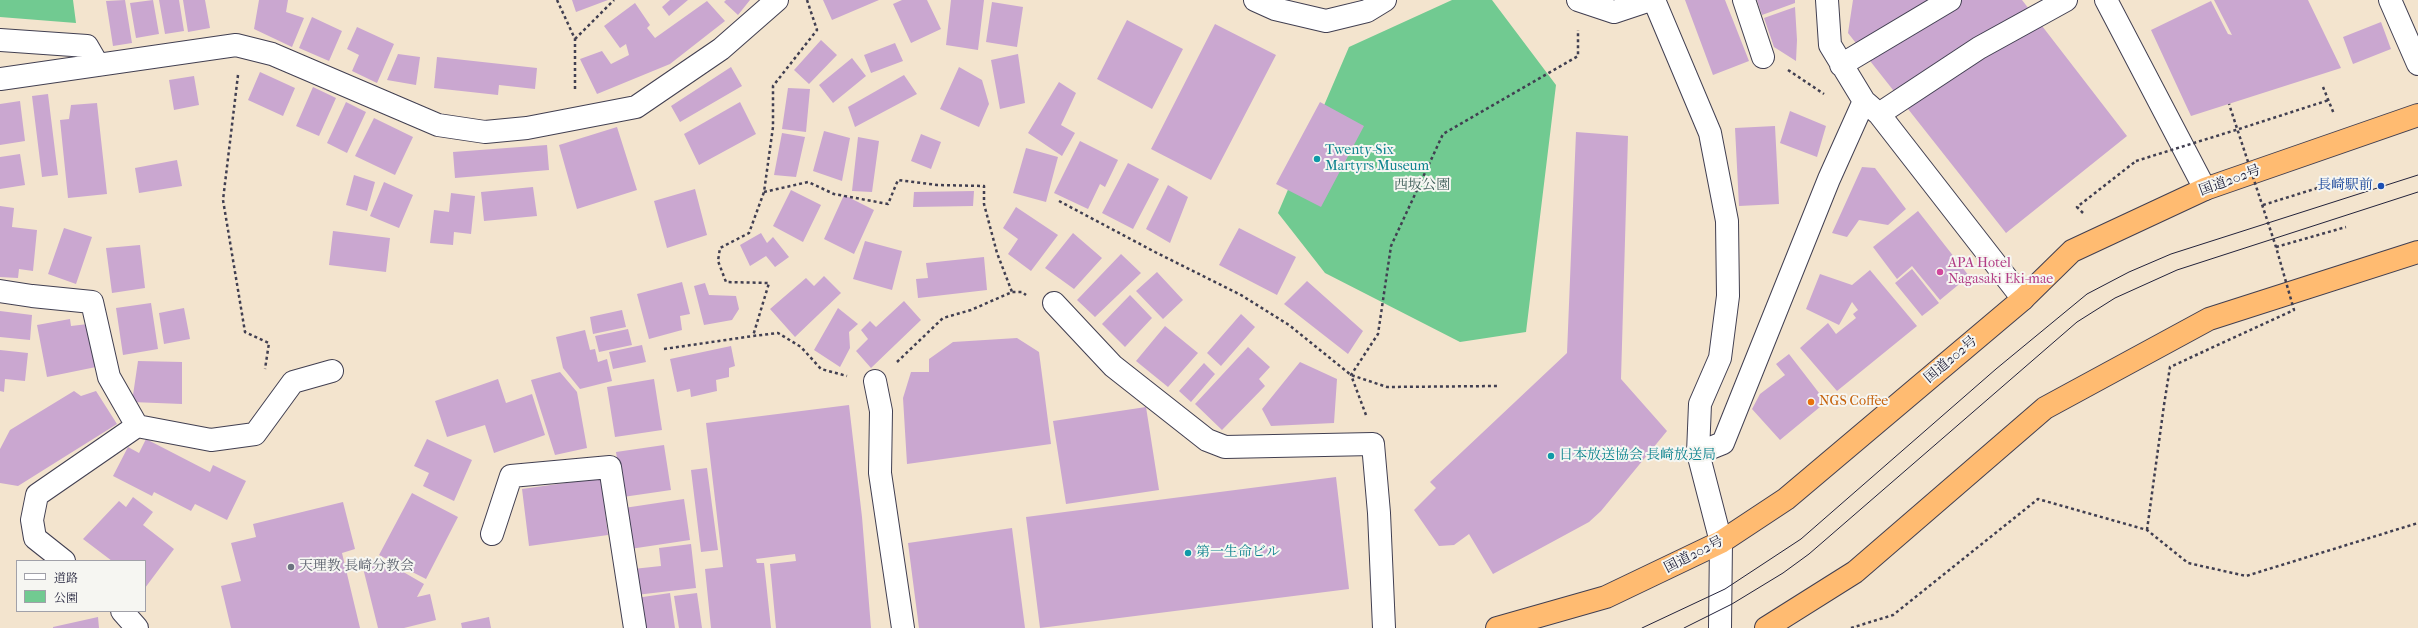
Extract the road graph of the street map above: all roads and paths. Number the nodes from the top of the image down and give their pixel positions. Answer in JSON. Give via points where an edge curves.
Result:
{"nodes":[{"id":1,"x":558,"y":0,"type":"edge"},
{"id":2,"x":614,"y":0,"type":"edge"},
{"id":3,"x":777,"y":0,"type":"edge"},
{"id":4,"x":807,"y":0,"type":"edge"},
{"id":5,"x":1385,"y":0,"type":"edge"},
{"id":6,"x":1578,"y":0,"type":"edge"},
{"id":7,"x":1650,"y":0,"type":"edge"},
{"id":8,"x":1654,"y":0,"type":"edge"},
{"id":9,"x":1744,"y":0,"type":"edge"},
{"id":10,"x":1827,"y":0,"type":"edge"},
{"id":11,"x":1950,"y":0,"type":"edge"},
{"id":12,"x":2066,"y":0,"type":"edge"},
{"id":13,"x":2106,"y":0,"type":"edge"},
{"id":14,"x":2390,"y":0,"type":"edge"},
{"id":15,"x":1266,"y":2,"type":"edge"},
{"id":16,"x":575,"y":39,"type":"junction"},
{"id":17,"x":0,"y":40,"type":"edge"},
{"id":18,"x":241,"y":46,"type":"junction"},
{"id":19,"x":1763,"y":57,"type":"joint"},
{"id":20,"x":2418,"y":64,"type":"edge"},
{"id":21,"x":98,"y":65,"type":"junction"},
{"id":22,"x":1841,"y":65,"type":"junction"},
{"id":23,"x":0,"y":79,"type":"edge"},
{"id":24,"x":2323,"y":88,"type":"dead end"},
{"id":25,"x":2329,"y":100,"type":"junction"},
{"id":26,"x":2229,"y":104,"type":"dead end"},
{"id":27,"x":1872,"y":108,"type":"junction"},
{"id":28,"x":2333,"y":110,"type":"dead end"},
{"id":29,"x":2418,"y":115,"type":"edge"},
{"id":30,"x":575,"y":118,"type":"junction"},
{"id":31,"x":2239,"y":129,"type":"junction"},
{"id":32,"x":2324,"y":186,"type":"dead end"},
{"id":33,"x":2205,"y":189,"type":"junction"},
{"id":34,"x":764,"y":192,"type":"junction"},
{"id":35,"x":1059,"y":201,"type":"dead end"},
{"id":36,"x":2263,"y":205,"type":"junction"},
{"id":37,"x":2086,"y":218,"type":"dead end"},
{"id":38,"x":2346,"y":227,"type":"dead end"},
{"id":39,"x":2276,"y":247,"type":"junction"},
{"id":40,"x":2418,"y":252,"type":"edge"},
{"id":41,"x":0,"y":291,"type":"edge"},
{"id":42,"x":1012,"y":292,"type":"junction"},
{"id":43,"x":1022,"y":292,"type":"dead end"},
{"id":44,"x":2023,"y":300,"type":"junction"},
{"id":45,"x":1054,"y":303,"type":"dead end"},
{"id":46,"x":753,"y":336,"type":"junction"},
{"id":47,"x":664,"y":349,"type":"dead end"},
{"id":48,"x":332,"y":371,"type":"dead end"},
{"id":49,"x":264,"y":373,"type":"dead end"},
{"id":50,"x":1351,"y":375,"type":"junction"},
{"id":51,"x":851,"y":377,"type":"dead end"},
{"id":52,"x":875,"y":381,"type":"joint"},
{"id":53,"x":1497,"y":386,"type":"dead end"},
{"id":54,"x":137,"y":426,"type":"junction"},
{"id":55,"x":1373,"y":444,"type":"junction"},
{"id":56,"x":1698,"y":453,"type":"junction"},
{"id":57,"x":2418,"y":523,"type":"edge"},
{"id":58,"x":2147,"y":530,"type":"junction"},
{"id":59,"x":492,"y":534,"type":"dead end"},
{"id":60,"x":1721,"y":542,"type":"junction"},
{"id":61,"x":63,"y":560,"type":"edge"},
{"id":62,"x":123,"y":612,"type":"edge"},
{"id":63,"x":137,"y":628,"type":"edge"},
{"id":64,"x":634,"y":628,"type":"edge"},
{"id":65,"x":903,"y":628,"type":"edge"},
{"id":66,"x":1384,"y":628,"type":"edge"},
{"id":67,"x":1497,"y":628,"type":"edge"},
{"id":68,"x":1720,"y":628,"type":"edge"},
{"id":69,"x":1766,"y":628,"type":"edge"},
{"id":70,"x":1851,"y":628,"type":"edge"}],
"edges":[{"from":1,"to":16,"type":"path"},
{"from":2,"to":16,"type":"path"},
{"from":3,"to":30,"type":"street","via":[[721,49],[636,107]]},
{"from":4,"to":34,"type":"path","via":[[817,30],[773,86],[773,127]]},
{"from":5,"to":15,"type":"street","via":[[1367,12],[1326,21]]},
{"from":6,"to":7,"type":"street","via":[[1614,12]]},
{"from":6,"to":50,"type":"path","via":[[1578,56],[1443,134],[1391,246],[1378,334]]},
{"from":8,"to":56,"type":"street","via":[[1710,134],[1727,221],[1728,296],[1720,358],[1700,404]]},
{"from":9,"to":19,"type":"street"},
{"from":10,"to":22,"type":"street","via":[[1830,45]]},
{"from":11,"to":22,"type":"street"},
{"from":12,"to":27,"type":"street"},
{"from":13,"to":33,"type":"street"},
{"from":14,"to":20,"type":"street"},
{"from":16,"to":30,"type":"path"},
{"from":17,"to":21,"type":"street","via":[[87,46]]},
{"from":18,"to":21,"type":"street"},
{"from":18,"to":30,"type":"street","via":[[272,54],[438,125],[485,132],[527,128]]},
{"from":18,"to":49,"type":"path","via":[[223,200],[245,332],[269,343]]},
{"from":19,"to":27,"type":"path","via":[[1797,74],[1840,106]]},
{"from":21,"to":23,"type":"street"},
{"from":22,"to":27,"type":"street"},
{"from":24,"to":25,"type":"path"},
{"from":25,"to":28,"type":"path"},
{"from":25,"to":31,"type":"path"},
{"from":26,"to":31,"type":"path","bridge":true},
{"from":27,"to":44,"type":"street"},
{"from":27,"to":56,"type":"street","via":[[1829,179],[1723,443]]},
{"from":29,"to":33,"type":"highway","name":"国道202号"},
{"from":31,"to":36,"type":"path","bridge":true},
{"from":31,"to":37,"type":"path","bridge":true,"via":[[2136,160],[2088,201],[2077,207]]},
{"from":32,"to":36,"type":"path"},
{"from":33,"to":44,"type":"highway","name":"国道202号","via":[[2072,251]]},
{"from":34,"to":42,"type":"path","via":[[808,182],[834,194],[888,204],[898,180],[937,185],[984,186],[984,204],[997,253]]},
{"from":34,"to":46,"type":"path","via":[[749,233],[720,248],[718,261],[726,282],[769,282]]},
{"from":35,"to":50,"type":"path","via":[[1241,295],[1289,325]]},
{"from":36,"to":39,"type":"path","bridge":true},
{"from":38,"to":39,"type":"path"},
{"from":39,"to":58,"type":"path","bridge":true,"via":[[2294,310],[2170,367]]},
{"from":40,"to":69,"type":"highway","via":[[2209,319],[2045,408],[1854,572]]},
{"from":41,"to":54,"type":"street","via":[[92,302],[109,377]]},
{"from":42,"to":43,"type":"path"},
{"from":42,"to":52,"type":"path","via":[[971,310],[943,318]]},
{"from":44,"to":60,"type":"highway","name":"国道202号","via":[[1786,499]]},
{"from":45,"to":55,"type":"street","via":[[1113,366],[1207,440],[1225,447]]},
{"from":46,"to":47,"type":"path"},
{"from":46,"to":51,"type":"path","via":[[778,333],[801,347],[821,369]]},
{"from":48,"to":54,"type":"street","via":[[294,382],[255,434],[211,440]]},
{"from":50,"to":53,"type":"path","via":[[1387,387]]},
{"from":50,"to":55,"type":"path","via":[[1370,428]]},
{"from":52,"to":65,"type":"street","via":[[881,411],[880,473]]},
{"from":54,"to":61,"type":"street","via":[[36,495],[32,520],[35,538]]},
{"from":55,"to":66,"type":"street"},
{"from":56,"to":60,"type":"street"},
{"from":57,"to":58,"type":"path","via":[[2246,576],[2188,563]]},
{"from":58,"to":70,"type":"path","via":[[2038,499],[1893,615]]},
{"from":59,"to":64,"type":"street","via":[[511,476],[610,467]]},
{"from":60,"to":67,"type":"highway","name":"国道202号","via":[[1606,597]]},
{"from":60,"to":68,"type":"street"},
{"from":62,"to":63,"type":"street"}]}
